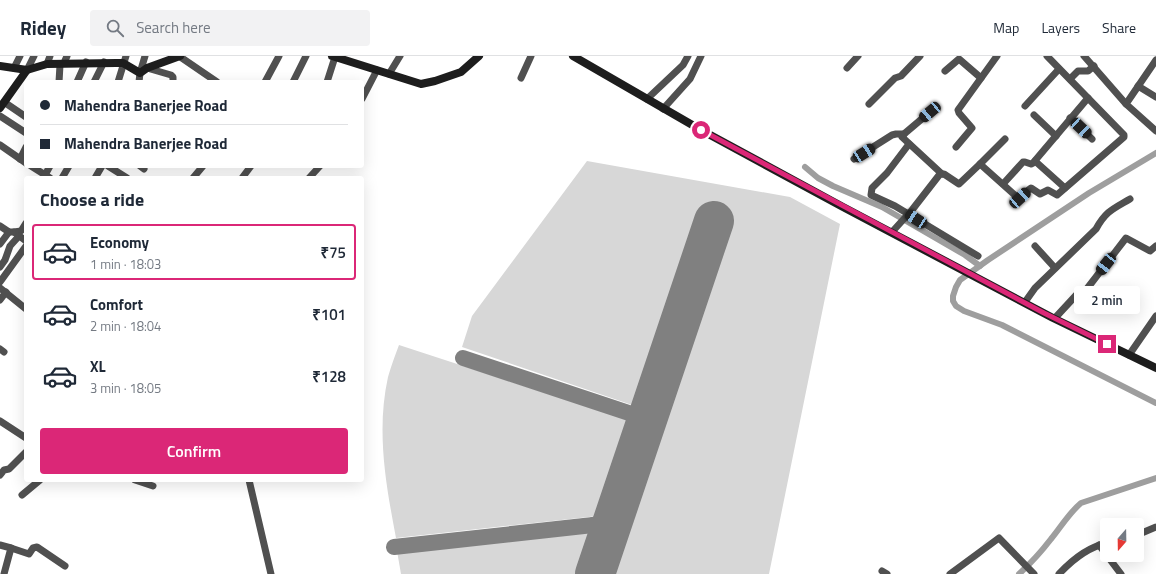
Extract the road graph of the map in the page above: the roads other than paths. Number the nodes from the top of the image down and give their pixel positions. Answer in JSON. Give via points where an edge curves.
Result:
{"nodes":[{"id":1,"x":20,"y":56,"type":"edge"},
{"id":2,"x":34,"y":56,"type":"edge"},
{"id":3,"x":50,"y":56,"type":"edge"},
{"id":4,"x":145,"y":56,"type":"edge"},
{"id":5,"x":179,"y":56,"type":"edge"},
{"id":6,"x":280,"y":56,"type":"edge"},
{"id":7,"x":306,"y":56,"type":"edge"},
{"id":8,"x":333,"y":56,"type":"edge"},
{"id":9,"x":400,"y":56,"type":"edge"},
{"id":10,"x":479,"y":56,"type":"edge"},
{"id":11,"x":531,"y":56,"type":"edge"},
{"id":12,"x":688,"y":56,"type":"edge"},
{"id":13,"x":701,"y":56,"type":"edge"},
{"id":14,"x":858,"y":56,"type":"edge"},
{"id":15,"x":920,"y":56,"type":"edge"},
{"id":16,"x":997,"y":56,"type":"edge"},
{"id":17,"x":1047,"y":56,"type":"edge"},
{"id":18,"x":1084,"y":56,"type":"edge"},
{"id":19,"x":576,"y":57,"type":"edge"},
{"id":20,"x":960,"y":58,"type":"edge"},
{"id":21,"x":1055,"y":59,"type":"edge"},
{"id":22,"x":125,"y":60,"type":"edge"},
{"id":23,"x":1156,"y":60,"type":"edge"},
{"id":24,"x":64,"y":61,"type":"edge"},
{"id":25,"x":86,"y":62,"type":"junction"},
{"id":26,"x":104,"y":62,"type":"junction"},
{"id":27,"x":47,"y":64,"type":"junction"},
{"id":28,"x":0,"y":66,"type":"edge"},
{"id":29,"x":1094,"y":66,"type":"junction"},
{"id":30,"x":14,"y":68,"type":"junction"},
{"id":31,"x":147,"y":68,"type":"junction"},
{"id":32,"x":847,"y":68,"type":"dead end"},
{"id":33,"x":1059,"y":69,"type":"junction"},
{"id":34,"x":28,"y":70,"type":"junction"},
{"id":35,"x":377,"y":70,"type":"junction"},
{"id":36,"x":945,"y":72,"type":"dead end"},
{"id":37,"x":140,"y":73,"type":"junction"},
{"id":38,"x":389,"y":74,"type":"junction"},
{"id":39,"x":521,"y":78,"type":"dead end"},
{"id":40,"x":981,"y":78,"type":"junction"},
{"id":41,"x":59,"y":80,"type":"edge"},
{"id":42,"x":78,"y":80,"type":"edge"},
{"id":43,"x":95,"y":80,"type":"edge"},
{"id":44,"x":119,"y":80,"type":"edge"},
{"id":45,"x":139,"y":80,"type":"edge"},
{"id":46,"x":173,"y":80,"type":"edge"},
{"id":47,"x":214,"y":80,"type":"edge"},
{"id":48,"x":266,"y":80,"type":"edge"},
{"id":49,"x":294,"y":80,"type":"edge"},
{"id":50,"x":327,"y":80,"type":"edge"},
{"id":51,"x":1070,"y":80,"type":"junction"},
{"id":52,"x":23,"y":82,"type":"edge"},
{"id":53,"x":1138,"y":86,"type":"junction"},
{"id":54,"x":364,"y":95,"type":"edge"},
{"id":55,"x":1156,"y":97,"type":"edge"},
{"id":56,"x":1088,"y":98,"type":"junction"},
{"id":57,"x":647,"y":99,"type":"junction"},
{"id":58,"x":869,"y":104,"type":"dead end"},
{"id":59,"x":1126,"y":104,"type":"junction"},
{"id":60,"x":2,"y":105,"type":"edge"},
{"id":61,"x":1025,"y":106,"type":"dead end"},
{"id":62,"x":663,"y":109,"type":"junction"},
{"id":63,"x":930,"y":112,"type":"dead end"},
{"id":64,"x":1034,"y":115,"type":"dead end"},
{"id":65,"x":0,"y":116,"type":"edge"},
{"id":66,"x":24,"y":116,"type":"edge"},
{"id":67,"x":1070,"y":118,"type":"junction"},
{"id":68,"x":1156,"y":131,"type":"edge"},
{"id":69,"x":24,"y":132,"type":"edge"},
{"id":70,"x":904,"y":134,"type":"junction"},
{"id":71,"x":1056,"y":136,"type":"junction"},
{"id":72,"x":1005,"y":139,"type":"dead end"},
{"id":73,"x":1092,"y":139,"type":"dead end"},
{"id":74,"x":909,"y":144,"type":"junction"},
{"id":75,"x":0,"y":145,"type":"edge"},
{"id":76,"x":956,"y":147,"type":"dead end"},
{"id":77,"x":854,"y":159,"type":"dead end"},
{"id":78,"x":23,"y":161,"type":"edge"},
{"id":79,"x":1035,"y":162,"type":"junction"},
{"id":80,"x":980,"y":164,"type":"junction"},
{"id":81,"x":36,"y":168,"type":"edge"},
{"id":82,"x":111,"y":168,"type":"edge"},
{"id":83,"x":318,"y":168,"type":"edge"},
{"id":84,"x":942,"y":174,"type":"junction"},
{"id":85,"x":48,"y":176,"type":"edge"},
{"id":86,"x":124,"y":176,"type":"edge"},
{"id":87,"x":311,"y":176,"type":"edge"},
{"id":88,"x":1002,"y":184,"type":"junction"},
{"id":89,"x":1065,"y":188,"type":"junction"},
{"id":90,"x":1130,"y":199,"type":"dead end"},
{"id":91,"x":908,"y":215,"type":"junction"},
{"id":92,"x":0,"y":226,"type":"edge"},
{"id":93,"x":24,"y":226,"type":"edge"},
{"id":94,"x":892,"y":232,"type":"junction"},
{"id":95,"x":14,"y":233,"type":"junction"},
{"id":96,"x":24,"y":240,"type":"edge"},
{"id":97,"x":0,"y":244,"type":"edge"},
{"id":98,"x":1035,"y":246,"type":"dead end"},
{"id":99,"x":1156,"y":246,"type":"edge"},
{"id":100,"x":24,"y":249,"type":"edge"},
{"id":101,"x":978,"y":256,"type":"dead end"},
{"id":102,"x":0,"y":267,"type":"edge"},
{"id":103,"x":1055,"y":268,"type":"junction"},
{"id":104,"x":0,"y":282,"type":"edge"},
{"id":105,"x":3,"y":290,"type":"edge"},
{"id":106,"x":0,"y":300,"type":"edge"},
{"id":107,"x":1024,"y":302,"type":"junction"},
{"id":108,"x":24,"y":308,"type":"edge"},
{"id":109,"x":1156,"y":316,"type":"edge"},
{"id":110,"x":1055,"y":318,"type":"junction"},
{"id":111,"x":1129,"y":355,"type":"junction"},
{"id":112,"x":1156,"y":368,"type":"edge"},
{"id":113,"x":0,"y":421,"type":"edge"},
{"id":114,"x":24,"y":437,"type":"edge"},
{"id":115,"x":24,"y":454,"type":"edge"},
{"id":116,"x":1,"y":470,"type":"edge"},
{"id":117,"x":38,"y":482,"type":"edge"},
{"id":118,"x":141,"y":482,"type":"edge"},
{"id":119,"x":249,"y":482,"type":"edge"},
{"id":120,"x":152,"y":486,"type":"dead end"},
{"id":121,"x":22,"y":495,"type":"dead end"},
{"id":122,"x":1156,"y":528,"type":"edge"},
{"id":123,"x":1144,"y":532,"type":"edge"},
{"id":124,"x":0,"y":545,"type":"edge"},
{"id":125,"x":1099,"y":545,"type":"joint"},
{"id":126,"x":11,"y":548,"type":"junction"},
{"id":127,"x":64,"y":566,"type":"dead end"},
{"id":128,"x":1031,"y":570,"type":"edge"},
{"id":129,"x":4,"y":574,"type":"edge"},
{"id":130,"x":271,"y":574,"type":"edge"},
{"id":131,"x":950,"y":574,"type":"edge"},
{"id":132,"x":1059,"y":574,"type":"edge"},
{"id":133,"x":1121,"y":574,"type":"edge"}],
"edges":[{"from":1,"to":30,"type":"street"},
{"from":2,"to":34,"type":"street"},
{"from":3,"to":27,"type":"street"},
{"from":4,"to":37,"type":"street"},
{"from":5,"to":31,"type":"street"},
{"from":5,"to":47,"type":"street"},
{"from":6,"to":48,"type":"street"},
{"from":7,"to":49,"type":"street"},
{"from":8,"to":35,"type":"street"},
{"from":8,"to":50,"type":"street"},
{"from":9,"to":38,"type":"street"},
{"from":10,"to":38,"type":"street","via":[[461,72],[421,84]]},
{"from":11,"to":39,"type":"street"},
{"from":12,"to":57,"type":"street","via":[[683,65]]},
{"from":13,"to":62,"type":"street","via":[[690,79]]},
{"from":14,"to":32,"type":"street"},
{"from":15,"to":58,"type":"street"},
{"from":16,"to":40,"type":"street"},
{"from":17,"to":21,"type":"street"},
{"from":18,"to":29,"type":"street"},
{"from":19,"to":57,"type":"street"},
{"from":20,"to":36,"type":"street"},
{"from":20,"to":40,"type":"street"},
{"from":21,"to":33,"type":"street"},
{"from":22,"to":26,"type":"street"},
{"from":22,"to":37,"type":"street"},
{"from":22,"to":44,"type":"street"},
{"from":23,"to":53,"type":"street"},
{"from":24,"to":25,"type":"street"},
{"from":24,"to":27,"type":"street"},
{"from":24,"to":41,"type":"street"},
{"from":25,"to":26,"type":"street"},
{"from":25,"to":42,"type":"street"},
{"from":26,"to":43,"type":"street"},
{"from":27,"to":34,"type":"street"},
{"from":28,"to":30,"type":"street"},
{"from":29,"to":51,"type":"street","via":[[1088,71],[1078,71]]},
{"from":29,"to":59,"type":"street"},
{"from":30,"to":34,"type":"street"},
{"from":31,"to":37,"type":"street"},
{"from":31,"to":46,"type":"street","via":[[171,75]]},
{"from":33,"to":51,"type":"street"},
{"from":33,"to":61,"type":"street"},
{"from":34,"to":52,"type":"street"},
{"from":35,"to":38,"type":"street"},
{"from":35,"to":54,"type":"street"},
{"from":37,"to":45,"type":"street"},
{"from":40,"to":76,"type":"street","via":[[958,110],[972,128]]},
{"from":51,"to":56,"type":"street"},
{"from":52,"to":60,"type":"street"},
{"from":53,"to":55,"type":"street"},
{"from":53,"to":59,"type":"street"},
{"from":56,"to":67,"type":"street"},
{"from":56,"to":89,"type":"street","via":[[1124,136]]},
{"from":57,"to":62,"type":"street"},
{"from":59,"to":68,"type":"street"},
{"from":60,"to":66,"type":"street"},
{"from":62,"to":94,"type":"street"},
{"from":63,"to":70,"type":"street"},
{"from":64,"to":71,"type":"street"},
{"from":65,"to":69,"type":"street"},
{"from":67,"to":71,"type":"street"},
{"from":67,"to":73,"type":"street"},
{"from":70,"to":74,"type":"street","via":[[902,137]]},
{"from":70,"to":77,"type":"street","via":[[892,135]]},
{"from":71,"to":79,"type":"street"},
{"from":72,"to":80,"type":"street"},
{"from":74,"to":84,"type":"street"},
{"from":74,"to":91,"type":"street","via":[[872,188],[871,194]]},
{"from":75,"to":78,"type":"street"},
{"from":79,"to":88,"type":"street","via":[[1022,162]]},
{"from":79,"to":89,"type":"street"},
{"from":80,"to":84,"type":"street","via":[[960,184]]},
{"from":80,"to":88,"type":"street"},
{"from":81,"to":85,"type":"street"},
{"from":82,"to":86,"type":"street"},
{"from":83,"to":87,"type":"street"},
{"from":84,"to":91,"type":"street"},
{"from":88,"to":89,"type":"street","via":[[1018,198],[1031,188],[1040,194],[1048,190],[1057,195]]},
{"from":90,"to":103,"type":"street","via":[[1103,216],[1096,229]]},
{"from":91,"to":94,"type":"street"},
{"from":91,"to":101,"type":"street"},
{"from":92,"to":95,"type":"street"},
{"from":93,"to":95,"type":"street","via":[[21,231]]},
{"from":94,"to":107,"type":"street"},
{"from":95,"to":96,"type":"street"},
{"from":95,"to":97,"type":"street"},
{"from":95,"to":102,"type":"street"},
{"from":98,"to":103,"type":"street"},
{"from":99,"to":110,"type":"street","via":[[1150,251],[1129,238],[1125,239],[1086,290],[1080,291]]},
{"from":100,"to":104,"type":"street"},
{"from":103,"to":107,"type":"street"},
{"from":105,"to":106,"type":"street"},
{"from":105,"to":108,"type":"street"},
{"from":107,"to":110,"type":"street"},
{"from":109,"to":111,"type":"street"},
{"from":110,"to":111,"type":"street"},
{"from":111,"to":112,"type":"street"},
{"from":113,"to":114,"type":"street"},
{"from":115,"to":116,"type":"street","via":[[9,469]]},
{"from":117,"to":121,"type":"street"},
{"from":118,"to":120,"type":"street"},
{"from":119,"to":130,"type":"street"},
{"from":122,"to":123,"type":"street"},
{"from":124,"to":126,"type":"street"},
{"from":125,"to":132,"type":"street","via":[[1072,562]]},
{"from":125,"to":133,"type":"street"},
{"from":126,"to":127,"type":"street","via":[[29,554],[33,548],[38,547]]},
{"from":126,"to":129,"type":"street"},
{"from":128,"to":131,"type":"street","via":[[999,538]]}]}
